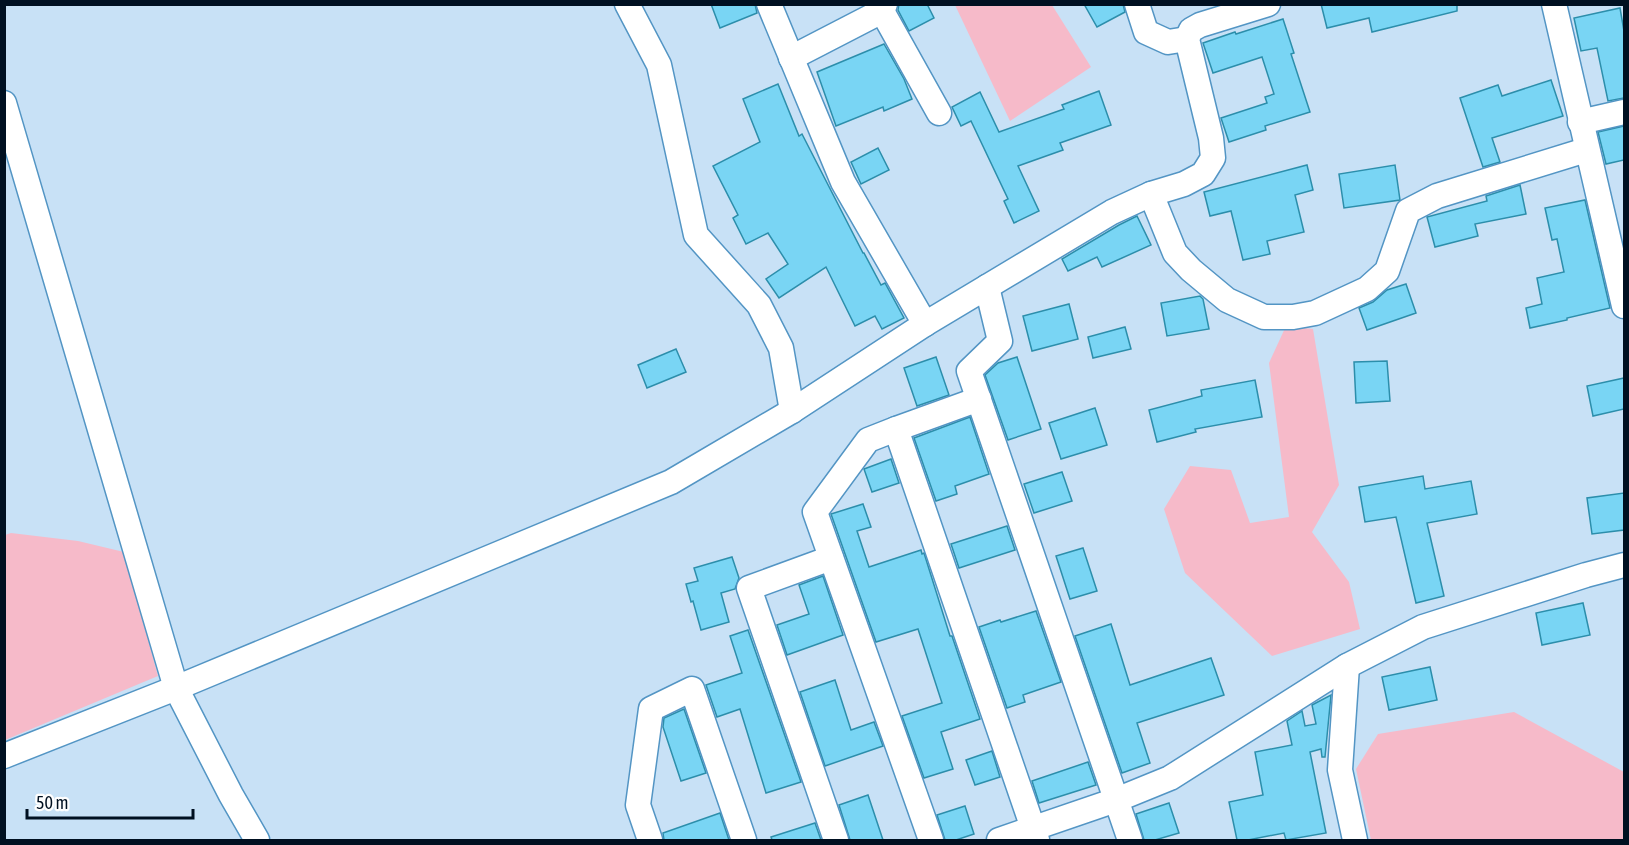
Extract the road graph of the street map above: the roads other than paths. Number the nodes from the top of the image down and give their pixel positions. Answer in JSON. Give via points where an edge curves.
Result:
{"nodes":[{"id":1,"x":627,"y":4,"type":"edge"},
{"id":2,"x":769,"y":4,"type":"edge"},
{"id":3,"x":1137,"y":4,"type":"edge"},
{"id":4,"x":1268,"y":4,"type":"edge"},
{"id":5,"x":1554,"y":4,"type":"edge"},
{"id":6,"x":884,"y":8,"type":"edge"},
{"id":7,"x":1187,"y":39,"type":"junction"},
{"id":8,"x":791,"y":58,"type":"junction"},
{"id":9,"x":4,"y":103,"type":"edge"},
{"id":10,"x":1624,"y":112,"type":"edge"},
{"id":11,"x":939,"y":113,"type":"dead end"},
{"id":12,"x":1580,"y":122,"type":"junction"},
{"id":13,"x":1586,"y":150,"type":"junction"},
{"id":14,"x":1151,"y":194,"type":"junction"},
{"id":15,"x":987,"y":287,"type":"junction"},
{"id":16,"x":1624,"y":306,"type":"edge"},
{"id":17,"x":926,"y":324,"type":"junction"},
{"id":18,"x":979,"y":399,"type":"junction"},
{"id":19,"x":792,"y":411,"type":"junction"},
{"id":20,"x":896,"y":429,"type":"junction"},
{"id":21,"x":831,"y":558,"type":"junction"},
{"id":22,"x":1624,"y":565,"type":"edge"},
{"id":23,"x":1347,"y":666,"type":"junction"},
{"id":24,"x":176,"y":688,"type":"junction"},
{"id":25,"x":4,"y":756,"type":"edge"},
{"id":26,"x":1116,"y":800,"type":"junction"},
{"id":27,"x":1035,"y":835,"type":"edge"},
{"id":28,"x":257,"y":840,"type":"edge"},
{"id":29,"x":650,"y":840,"type":"edge"},
{"id":30,"x":744,"y":840,"type":"edge"},
{"id":31,"x":836,"y":840,"type":"edge"},
{"id":32,"x":931,"y":840,"type":"edge"},
{"id":33,"x":999,"y":840,"type":"edge"},
{"id":34,"x":1130,"y":840,"type":"edge"},
{"id":35,"x":1355,"y":840,"type":"edge"}],
"edges":[{"from":1,"to":19,"type":"street","via":[[659,65],[696,235],[759,305],[781,348]]},
{"from":2,"to":8,"type":"street"},
{"from":3,"to":7,"type":"street","via":[[1146,32],[1168,42]]},
{"from":4,"to":7,"type":"street","via":[[1200,24]]},
{"from":5,"to":12,"type":"street"},
{"from":6,"to":8,"type":"street"},
{"from":6,"to":11,"type":"street"},
{"from":7,"to":14,"type":"street","via":[[1213,158],[1203,174]]},
{"from":8,"to":17,"type":"street","via":[[843,182]]},
{"from":9,"to":24,"type":"street"},
{"from":10,"to":12,"type":"street"},
{"from":12,"to":13,"type":"street"},
{"from":13,"to":14,"type":"street","via":[[1437,196],[1408,211],[1387,271],[1367,289],[1315,313],[1293,317],[1264,317],[1227,300],[1191,270],[1175,253]]},
{"from":13,"to":16,"type":"street"},
{"from":14,"to":15,"type":"street"},
{"from":15,"to":17,"type":"street"},
{"from":15,"to":18,"type":"street","via":[[1000,341],[969,371]]},
{"from":17,"to":19,"type":"street"},
{"from":18,"to":20,"type":"street"},
{"from":18,"to":26,"type":"street"},
{"from":19,"to":24,"type":"street","via":[[671,482]]},
{"from":20,"to":21,"type":"street","via":[[868,440],[815,512]]},
{"from":20,"to":27,"type":"street"},
{"from":21,"to":31,"type":"street","via":[[749,588]]},
{"from":21,"to":32,"type":"street"},
{"from":22,"to":23,"type":"street","via":[[1423,627]]},
{"from":23,"to":26,"type":"street","via":[[1170,778]]},
{"from":23,"to":35,"type":"street","via":[[1340,770]]},
{"from":24,"to":25,"type":"street"},
{"from":24,"to":28,"type":"street"},
{"from":26,"to":27,"type":"street"},
{"from":26,"to":34,"type":"street"},
{"from":27,"to":33,"type":"street"},
{"from":29,"to":30,"type":"street","via":[[638,805],[651,709],[692,689]]}]}
